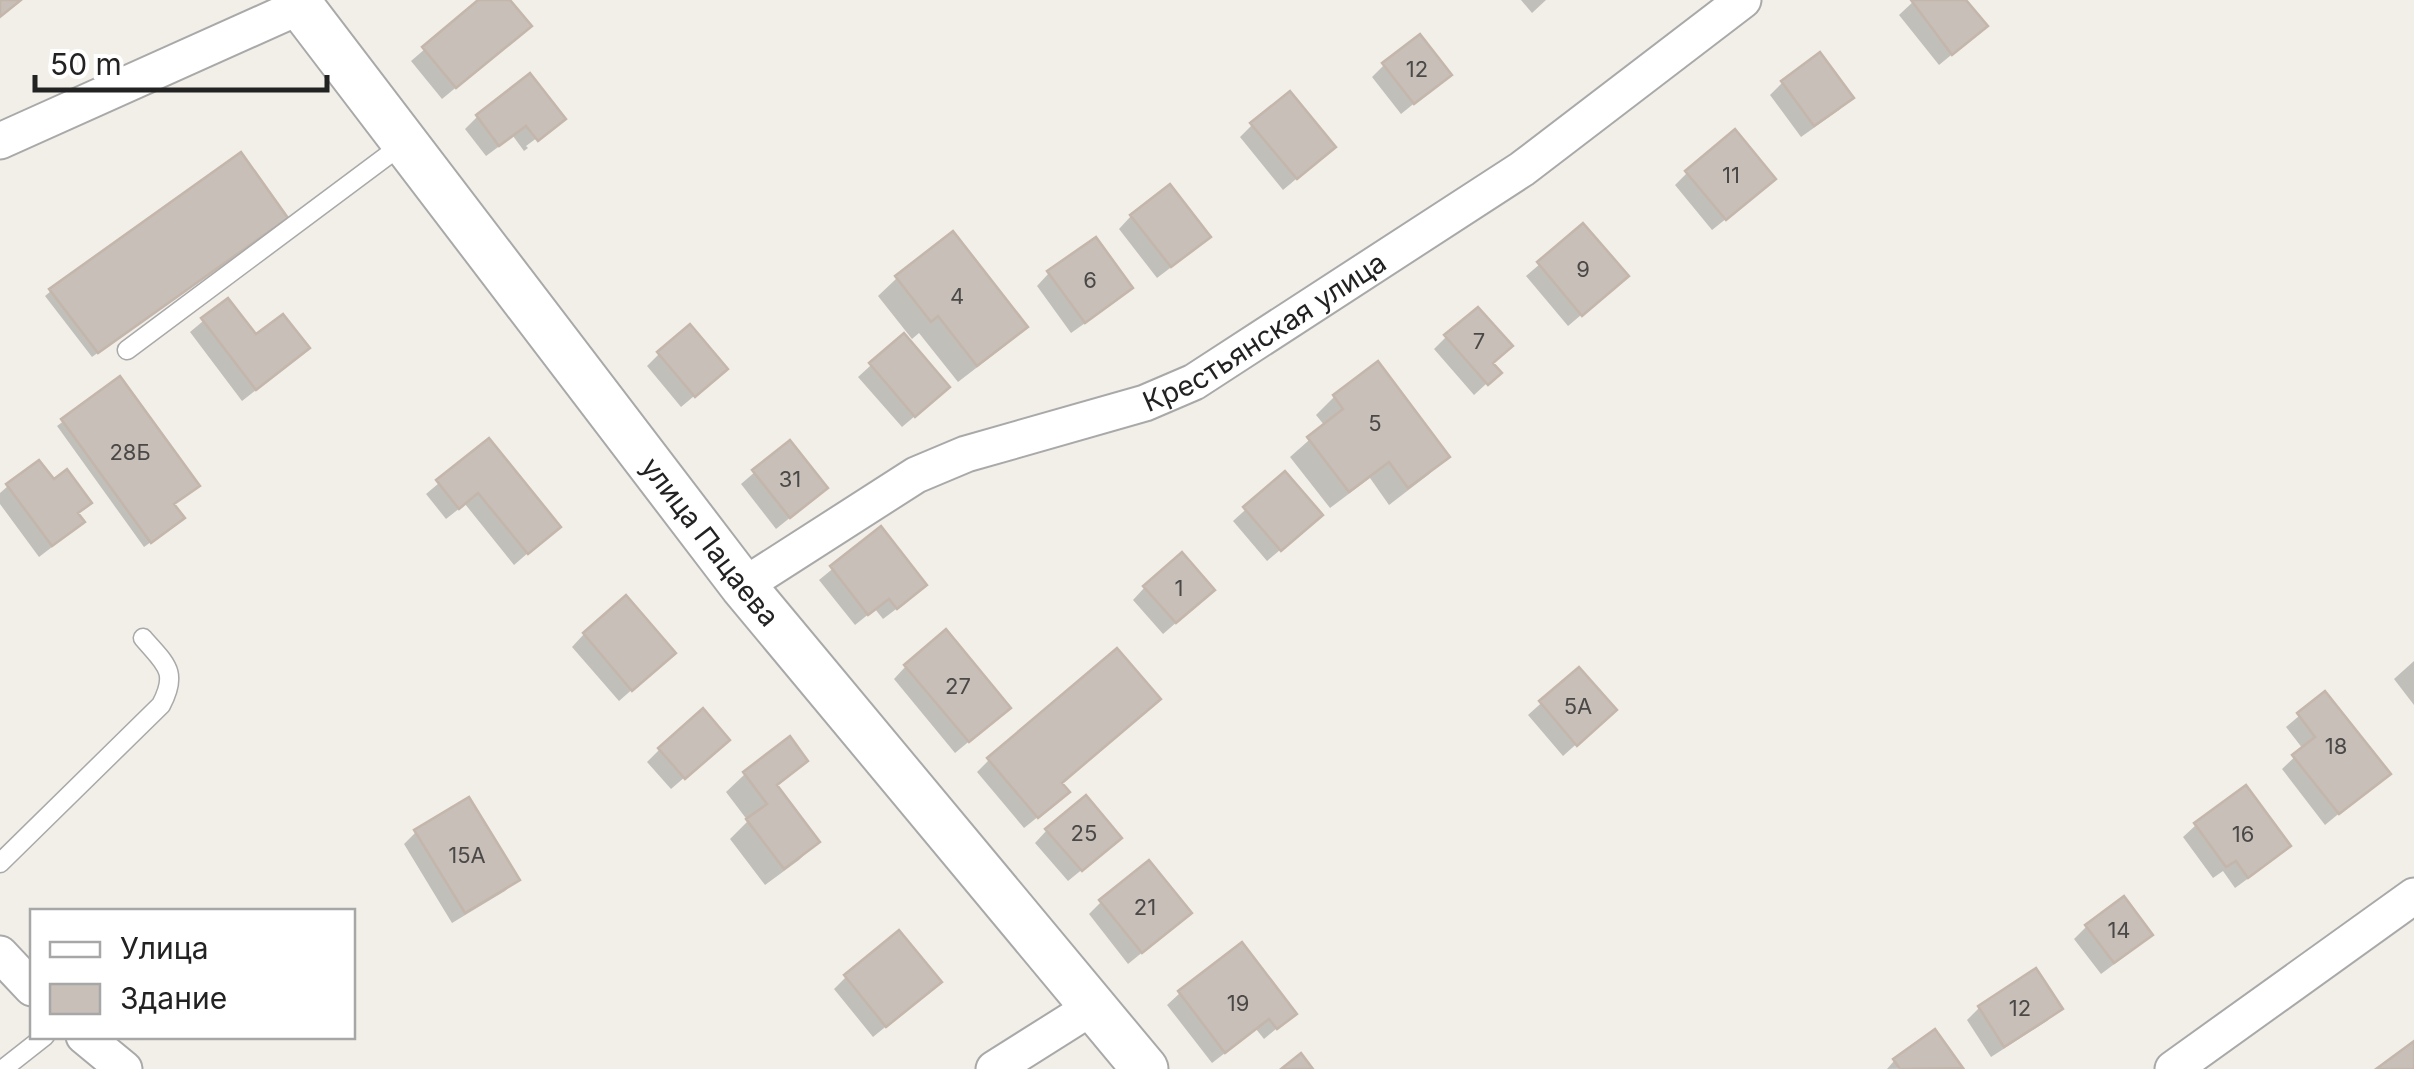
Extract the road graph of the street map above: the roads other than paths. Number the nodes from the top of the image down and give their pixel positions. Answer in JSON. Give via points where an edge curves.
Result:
{"nodes":[{"id":1,"x":1744,"y":0,"type":"edge"},
{"id":2,"x":298,"y":3,"type":"edge"},
{"id":3,"x":0,"y":141,"type":"edge"},
{"id":4,"x":405,"y":143,"type":"junction"},
{"id":5,"x":127,"y":350,"type":"dead end"},
{"id":6,"x":743,"y":586,"type":"junction"},
{"id":7,"x":143,"y":638,"type":"dead end"},
{"id":8,"x":0,"y":864,"type":"edge"},
{"id":9,"x":2414,"y":896,"type":"edge"},
{"id":10,"x":0,"y":954,"type":"edge"},
{"id":11,"x":30,"y":986,"type":"edge"},
{"id":12,"x":1094,"y":1006,"type":"junction"},
{"id":13,"x":41,"y":1039,"type":"edge"},
{"id":14,"x":88,"y":1039,"type":"edge"},
{"id":15,"x":2,"y":1069,"type":"edge"},
{"id":16,"x":124,"y":1069,"type":"edge"},
{"id":17,"x":994,"y":1069,"type":"edge"},
{"id":18,"x":1145,"y":1069,"type":"edge"},
{"id":19,"x":2172,"y":1069,"type":"edge"}],
"edges":[{"from":1,"to":6,"type":"street","name":"Крестьянская улица","via":[[1522,169],[1194,382],[916,475]]},
{"from":2,"to":3,"type":"street"},
{"from":2,"to":4,"type":"street","name":"улица Пацаева"},
{"from":4,"to":5,"type":"lane"},
{"from":4,"to":6,"type":"street","name":"улица Пацаева"},
{"from":6,"to":12,"type":"street","name":"улица Пацаева"},
{"from":7,"to":8,"type":"lane","via":[[168,668],[170,688],[161,705]]},
{"from":9,"to":19,"type":"street"},
{"from":10,"to":11,"type":"street"},
{"from":12,"to":17,"type":"street"},
{"from":12,"to":18,"type":"street","name":"улица Пацаева"},
{"from":13,"to":15,"type":"lane"},
{"from":14,"to":16,"type":"street"}]}
